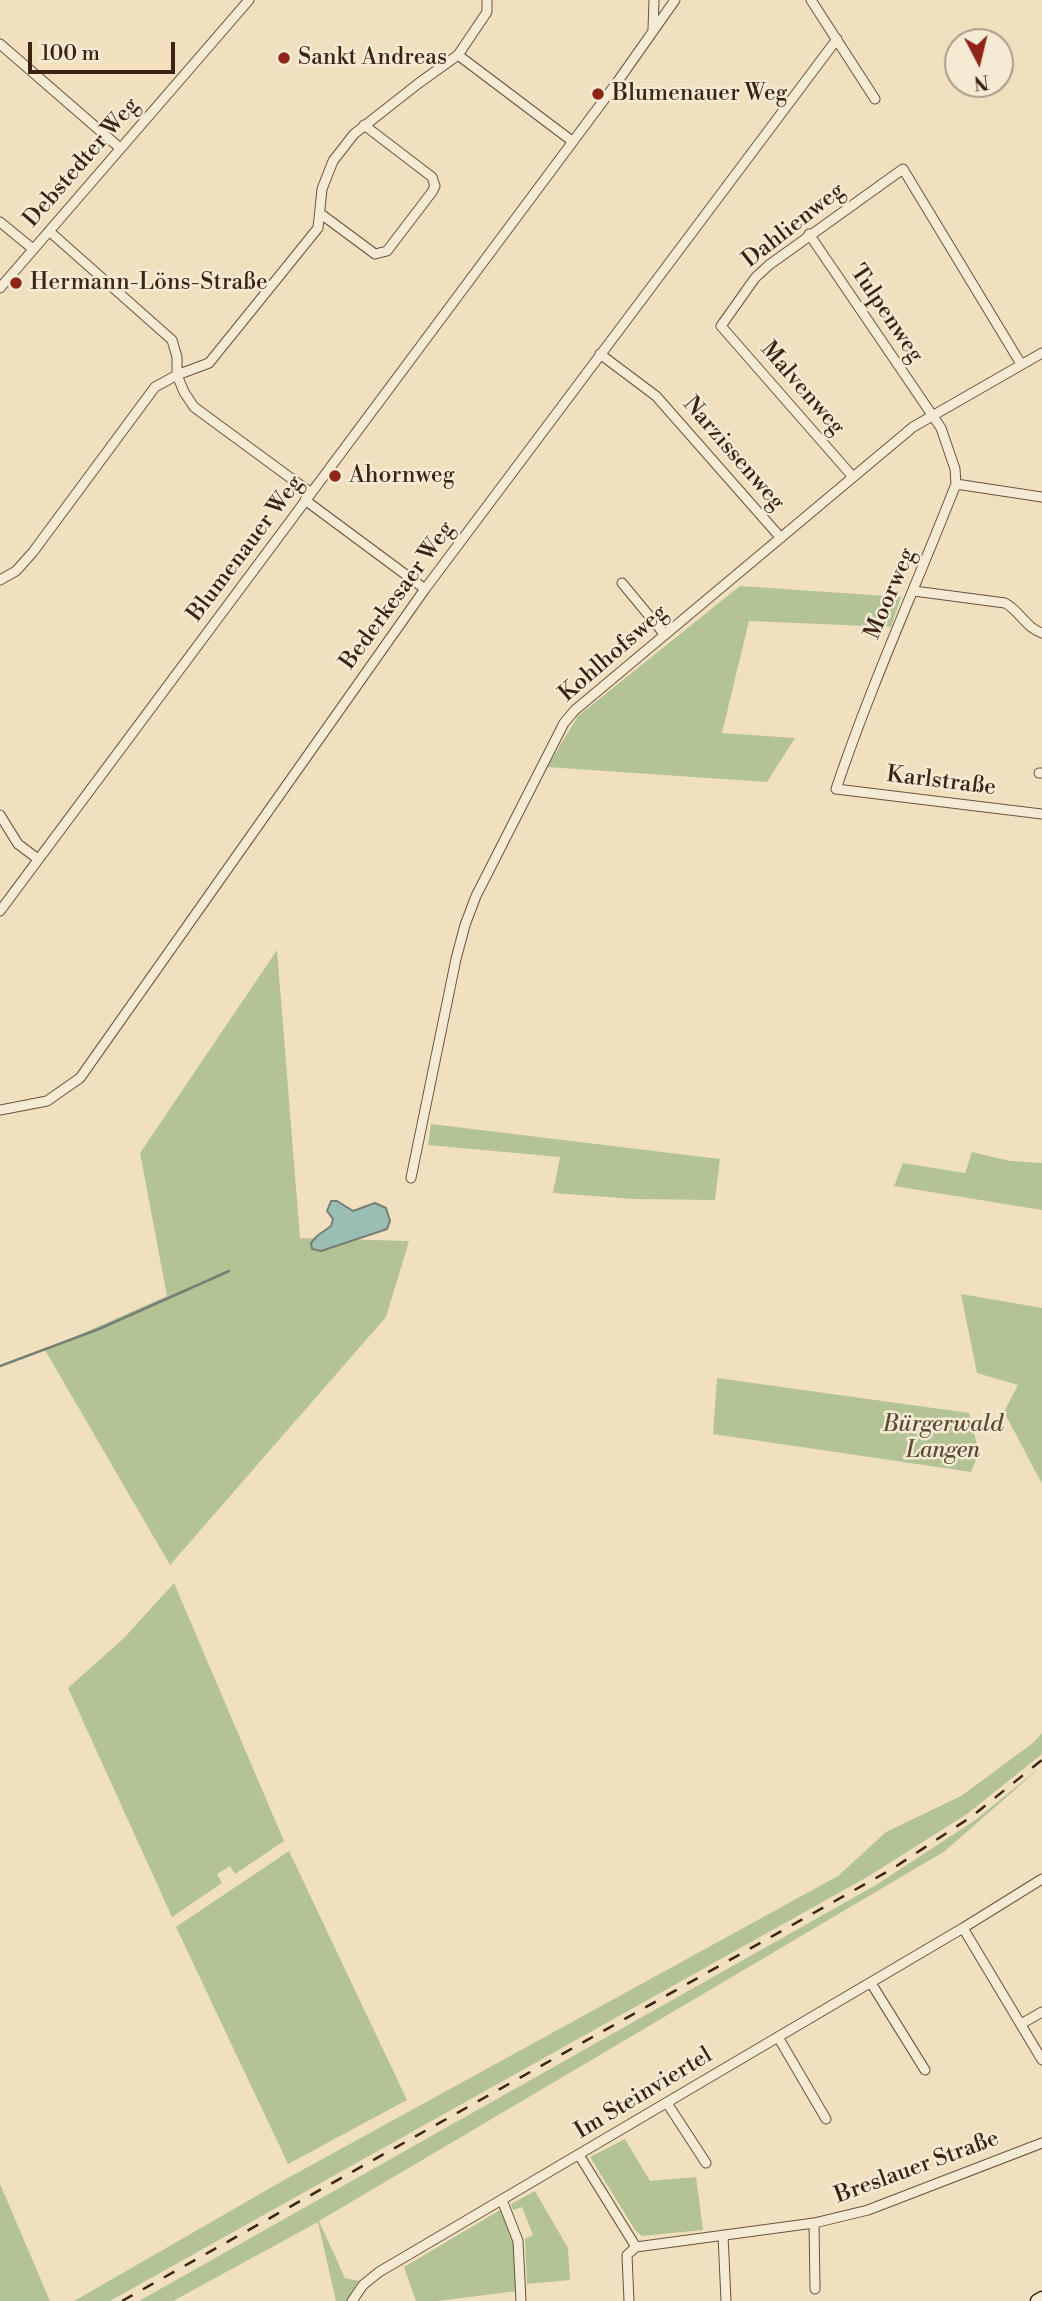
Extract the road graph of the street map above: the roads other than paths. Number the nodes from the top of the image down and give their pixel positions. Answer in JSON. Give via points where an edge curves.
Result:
{"nodes":[{"id":1,"x":249,"y":0,"type":"edge"},
{"id":2,"x":487,"y":0,"type":"edge"},
{"id":3,"x":654,"y":0,"type":"edge"},
{"id":4,"x":675,"y":0,"type":"edge"},
{"id":5,"x":811,"y":0,"type":"edge"},
{"id":6,"x":653,"y":31,"type":"junction"},
{"id":7,"x":837,"y":40,"type":"junction"},
{"id":8,"x":0,"y":44,"type":"edge"},
{"id":9,"x":458,"y":55,"type":"junction"},
{"id":10,"x":875,"y":99,"type":"dead end"},
{"id":11,"x":364,"y":125,"type":"junction"},
{"id":12,"x":572,"y":141,"type":"junction"},
{"id":13,"x":120,"y":148,"type":"junction"},
{"id":14,"x":321,"y":214,"type":"junction"},
{"id":15,"x":0,"y":222,"type":"edge"},
{"id":16,"x":49,"y":231,"type":"junction"},
{"id":17,"x":809,"y":234,"type":"junction"},
{"id":18,"x":33,"y":249,"type":"junction"},
{"id":19,"x":0,"y":288,"type":"edge"},
{"id":20,"x":721,"y":326,"type":"joint"},
{"id":21,"x":1042,"y":353,"type":"edge"},
{"id":22,"x":600,"y":354,"type":"junction"},
{"id":23,"x":1021,"y":364,"type":"junction"},
{"id":24,"x":177,"y":374,"type":"junction"},
{"id":25,"x":930,"y":415,"type":"junction"},
{"id":26,"x":853,"y":477,"type":"junction"},
{"id":27,"x":956,"y":484,"type":"junction"},
{"id":28,"x":308,"y":497,"type":"junction"},
{"id":29,"x":1042,"y":497,"type":"edge"},
{"id":30,"x":781,"y":538,"type":"junction"},
{"id":31,"x":0,"y":580,"type":"edge"},
{"id":32,"x":622,"y":583,"type":"dead end"},
{"id":33,"x":425,"y":589,"type":"junction"},
{"id":34,"x":914,"y":591,"type":"junction"},
{"id":35,"x":1042,"y":633,"type":"edge"},
{"id":36,"x":665,"y":635,"type":"junction"},
{"id":37,"x":836,"y":789,"type":"joint"},
{"id":38,"x":1042,"y":814,"type":"edge"},
{"id":39,"x":0,"y":815,"type":"edge"},
{"id":40,"x":38,"y":859,"type":"junction"},
{"id":41,"x":0,"y":911,"type":"edge"},
{"id":42,"x":0,"y":1111,"type":"edge"},
{"id":43,"x":411,"y":1178,"type":"dead end"},
{"id":44,"x":1042,"y":1879,"type":"edge"},
{"id":45,"x":963,"y":1928,"type":"junction"},
{"id":46,"x":870,"y":1983,"type":"junction"},
{"id":47,"x":1042,"y":2012,"type":"edge"},
{"id":48,"x":1021,"y":2024,"type":"junction"},
{"id":49,"x":778,"y":2038,"type":"junction"},
{"id":50,"x":1042,"y":2060,"type":"edge"},
{"id":51,"x":925,"y":2070,"type":"dead end"},
{"id":52,"x":667,"y":2103,"type":"junction"},
{"id":53,"x":826,"y":2119,"type":"dead end"},
{"id":54,"x":1042,"y":2143,"type":"edge"},
{"id":55,"x":579,"y":2155,"type":"junction"},
{"id":56,"x":706,"y":2163,"type":"dead end"},
{"id":57,"x":502,"y":2200,"type":"junction"},
{"id":58,"x":814,"y":2223,"type":"junction"},
{"id":59,"x":723,"y":2235,"type":"junction"},
{"id":60,"x":636,"y":2247,"type":"junction"},
{"id":61,"x":815,"y":2289,"type":"dead end"},
{"id":62,"x":1042,"y":2298,"type":"edge"},
{"id":63,"x":352,"y":2301,"type":"edge"},
{"id":64,"x":521,"y":2301,"type":"edge"},
{"id":65,"x":629,"y":2301,"type":"edge"},
{"id":66,"x":726,"y":2301,"type":"edge"},
{"id":67,"x":1037,"y":2301,"type":"edge"}],
"edges":[{"from":1,"to":13,"type":"street","name":"Debstedter Weg"},
{"from":2,"to":9,"type":"street","via":[[487,12]]},
{"from":3,"to":6,"type":"street"},
{"from":4,"to":6,"type":"street","name":"Blumenauer Weg"},
{"from":5,"to":7,"type":"street"},
{"from":6,"to":12,"type":"street","name":"Blumenauer Weg"},
{"from":7,"to":10,"type":"street"},
{"from":7,"to":22,"type":"street","name":"Bederkesaer Weg"},
{"from":8,"to":13,"type":"street"},
{"from":9,"to":11,"type":"street"},
{"from":9,"to":12,"type":"street"},
{"from":11,"to":14,"type":"street","via":[[333,160],[322,188]]},
{"from":11,"to":14,"type":"street","via":[[432,177],[435,186],[381,254]]},
{"from":12,"to":28,"type":"street","name":"Blumenauer Weg"},
{"from":13,"to":16,"type":"street","name":"Debstedter Weg"},
{"from":14,"to":24,"type":"street","via":[[318,228],[208,363]]},
{"from":15,"to":18,"type":"street"},
{"from":16,"to":18,"type":"street","name":"Debstedter Weg"},
{"from":16,"to":24,"type":"street","via":[[172,340]]},
{"from":17,"to":20,"type":"street","name":"Dahlienweg","via":[[755,278]]},
{"from":17,"to":23,"type":"street","name":"Dahlienweg","via":[[904,169]]},
{"from":17,"to":25,"type":"street","name":"Tulpenweg"},
{"from":18,"to":19,"type":"street","name":"Debstedter Weg"},
{"from":20,"to":26,"type":"street","name":"Malvenweg"},
{"from":21,"to":23,"type":"street","name":"Kohlhofsweg"},
{"from":22,"to":30,"type":"street","name":"Narzissenweg","via":[[656,396]]},
{"from":22,"to":33,"type":"street","name":"Bederkesaer Weg"},
{"from":23,"to":25,"type":"street","name":"Kohlhofsweg"},
{"from":24,"to":28,"type":"street","via":[[194,407]]},
{"from":24,"to":31,"type":"street","via":[[155,387],[33,552]]},
{"from":25,"to":26,"type":"street","name":"Kohlhofsweg"},
{"from":25,"to":27,"type":"street","via":[[941,428]]},
{"from":26,"to":30,"type":"street","name":"Kohlhofsweg"},
{"from":27,"to":29,"type":"street"},
{"from":27,"to":34,"type":"street","name":"Moorweg"},
{"from":28,"to":33,"type":"street"},
{"from":28,"to":40,"type":"street","name":"Blumenauer Weg"},
{"from":30,"to":36,"type":"street","name":"Kohlhofsweg"},
{"from":32,"to":36,"type":"street"},
{"from":33,"to":42,"type":"street","name":"Bederkesaer Weg","via":[[80,1078],[47,1101]]},
{"from":34,"to":35,"type":"street","via":[[1005,603]]},
{"from":34,"to":37,"type":"street","name":"Moorweg","via":[[859,720]]},
{"from":36,"to":43,"type":"street","name":"Kohlhofsweg","via":[[564,723],[476,896],[456,959]]},
{"from":37,"to":38,"type":"street","name":"Karlstraße"},
{"from":39,"to":40,"type":"street","via":[[19,844]]},
{"from":40,"to":41,"type":"street","name":"Blumenauer Weg"},
{"from":44,"to":45,"type":"street","name":"Im Steinviertel"},
{"from":45,"to":46,"type":"street","name":"Im Steinviertel"},
{"from":45,"to":48,"type":"street"},
{"from":46,"to":49,"type":"street","name":"Im Steinviertel"},
{"from":46,"to":51,"type":"street"},
{"from":47,"to":48,"type":"street"},
{"from":48,"to":50,"type":"street"},
{"from":49,"to":52,"type":"street","name":"Im Steinviertel"},
{"from":49,"to":53,"type":"street"},
{"from":52,"to":55,"type":"street","name":"Im Steinviertel"},
{"from":52,"to":56,"type":"street"},
{"from":54,"to":58,"type":"street","name":"Breslauer Straße","via":[[868,2210]]},
{"from":55,"to":57,"type":"street","name":"Im Steinviertel"},
{"from":55,"to":60,"type":"street"},
{"from":57,"to":63,"type":"street","name":"Im Steinviertel","via":[[379,2272]]},
{"from":57,"to":64,"type":"street","via":[[518,2241]]},
{"from":58,"to":59,"type":"street","name":"Breslauer Straße"},
{"from":58,"to":61,"type":"street"},
{"from":59,"to":60,"type":"street","name":"Breslauer Straße"},
{"from":59,"to":66,"type":"street"},
{"from":60,"to":65,"type":"street","via":[[627,2255]]},
{"from":62,"to":67,"type":"main road"}]}
